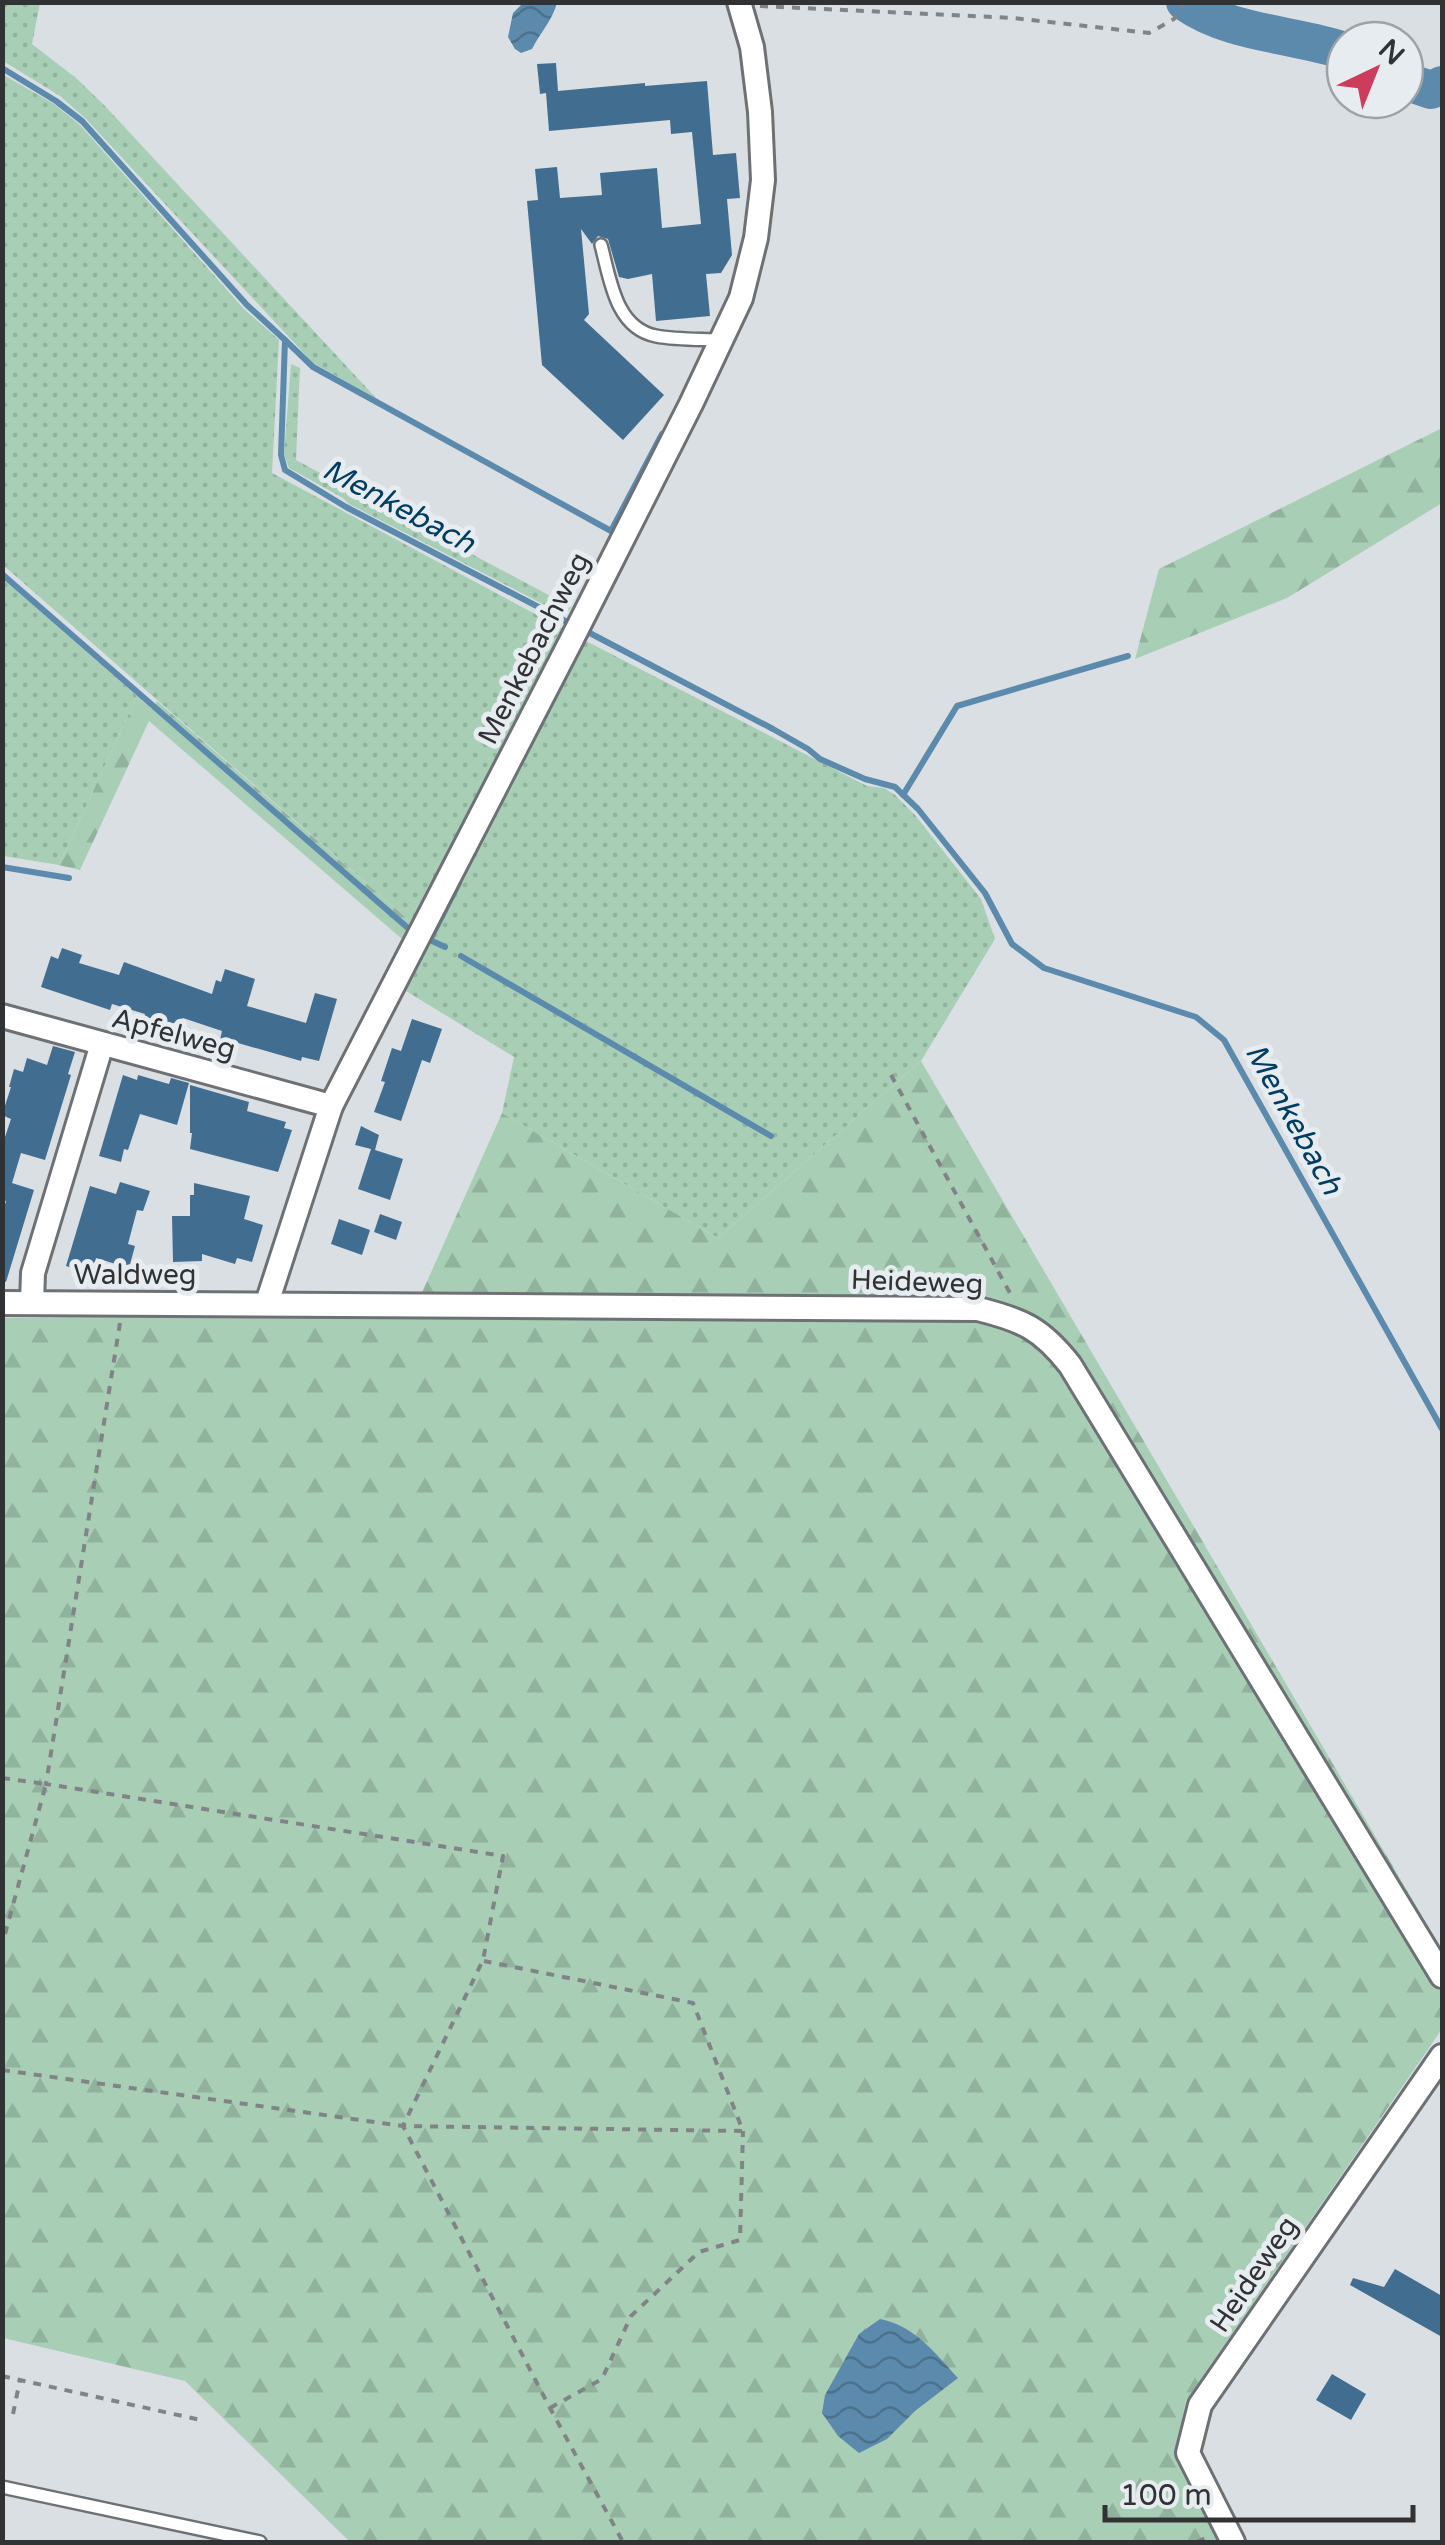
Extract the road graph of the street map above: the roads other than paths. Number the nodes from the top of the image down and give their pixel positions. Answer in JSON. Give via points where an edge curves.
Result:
{"nodes":[{"id":1,"x":740,"y":4,"type":"edge"},
{"id":2,"x":602,"y":245,"type":"dead end"},
{"id":3,"x":721,"y":340,"type":"junction"},
{"id":4,"x":2,"y":1016,"type":"edge"},
{"id":5,"x":102,"y":1044,"type":"junction"},
{"id":6,"x":331,"y":1106,"type":"junction"},
{"id":7,"x":32,"y":1303,"type":"junction"},
{"id":8,"x":268,"y":1303,"type":"junction"},
{"id":9,"x":2,"y":1304,"type":"edge"},
{"id":10,"x":1442,"y":1976,"type":"edge"},
{"id":11,"x":1442,"y":2056,"type":"edge"},
{"id":12,"x":2,"y":2487,"type":"edge"},
{"id":13,"x":260,"y":2542,"type":"edge"},
{"id":14,"x":1233,"y":2542,"type":"edge"}],
"edges":[{"from":1,"to":3,"type":"street","name":"Menkebachweg","via":[[752,48],[763,180],[741,298]]},
{"from":2,"to":3,"type":"lane","via":[[614,293],[630,322],[654,336]]},
{"from":3,"to":6,"type":"street","name":"Menkebachweg"},
{"from":4,"to":5,"type":"street","name":"Apfelweg"},
{"from":5,"to":6,"type":"street","name":"Apfelweg"},
{"from":5,"to":7,"type":"street","via":[[32,1273]]},
{"from":6,"to":8,"type":"street","name":"Menkebachweg"},
{"from":7,"to":8,"type":"street","name":"Waldweg"},
{"from":7,"to":9,"type":"street","name":"Waldweg"},
{"from":8,"to":10,"type":"street","name":"Heideweg","via":[[978,1309],[1016,1319],[1051,1341],[1070,1365]]},
{"from":11,"to":14,"type":"street","name":"Heideweg","via":[[1200,2405],[1188,2453]]},
{"from":12,"to":13,"type":"lane"}]}
